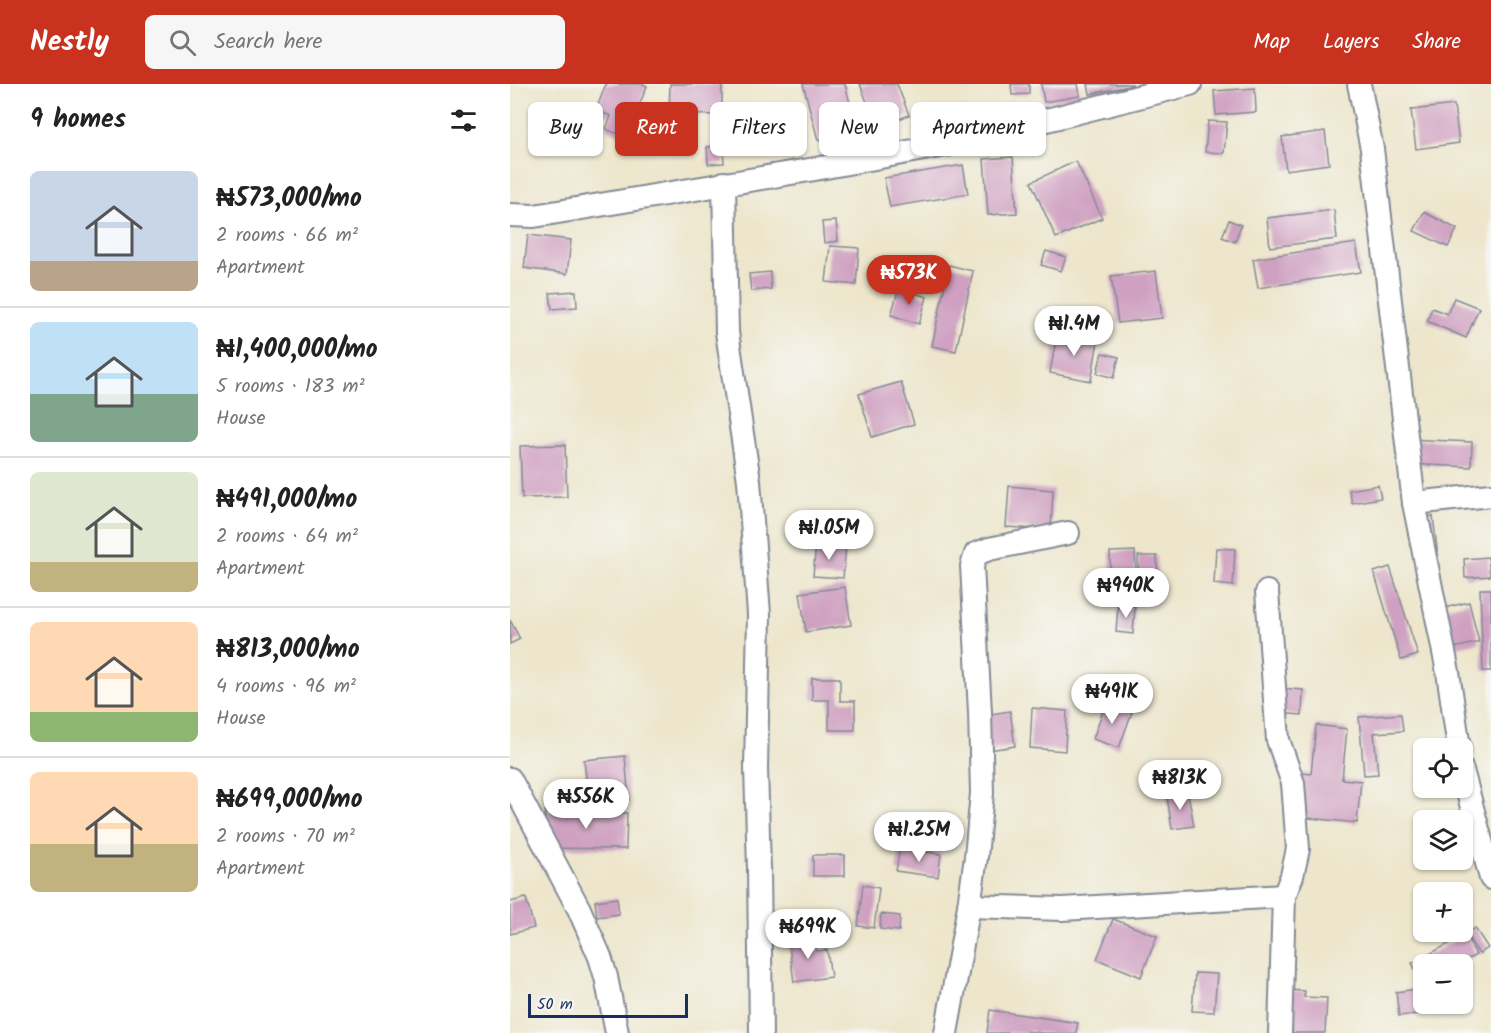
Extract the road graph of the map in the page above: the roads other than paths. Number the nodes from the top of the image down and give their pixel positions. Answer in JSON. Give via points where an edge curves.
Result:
{"nodes":[{"id":1,"x":1188,"y":84,"type":"edge"},
{"id":2,"x":1359,"y":84,"type":"edge"},
{"id":3,"x":724,"y":183,"type":"junction"},
{"id":4,"x":510,"y":215,"type":"edge"},
{"id":5,"x":1491,"y":495,"type":"edge"},
{"id":6,"x":1413,"y":502,"type":"junction"},
{"id":7,"x":1068,"y":533,"type":"dead end"},
{"id":8,"x":1267,"y":592,"type":"dead end"},
{"id":9,"x":1458,"y":738,"type":"edge"},
{"id":10,"x":510,"y":779,"type":"edge"},
{"id":11,"x":1470,"y":798,"type":"edge"},
{"id":12,"x":1491,"y":878,"type":"edge"},
{"id":13,"x":1284,"y":896,"type":"junction"},
{"id":14,"x":969,"y":906,"type":"junction"},
{"id":15,"x":617,"y":1033,"type":"edge"},
{"id":16,"x":761,"y":1033,"type":"edge"},
{"id":17,"x":945,"y":1033,"type":"edge"},
{"id":18,"x":1280,"y":1033,"type":"edge"}],
"edges":[{"from":1,"to":3,"type":"street","via":[[951,144]]},
{"from":2,"to":6,"type":"street","via":[[1372,149]]},
{"from":3,"to":4,"type":"street","via":[[534,216]]},
{"from":3,"to":16,"type":"street","via":[[727,332],[749,481],[759,614],[756,768]]},
{"from":5,"to":6,"type":"street"},
{"from":6,"to":9,"type":"street"},
{"from":7,"to":14,"type":"street","via":[[989,549],[976,554],[972,566],[982,793]]},
{"from":8,"to":13,"type":"street","via":[[1278,740],[1293,783],[1298,849]]},
{"from":10,"to":15,"type":"street","via":[[600,957]]},
{"from":11,"to":12,"type":"street"},
{"from":13,"to":14,"type":"street","via":[[1062,909]]},
{"from":13,"to":18,"type":"street"},
{"from":14,"to":17,"type":"street"}]}
